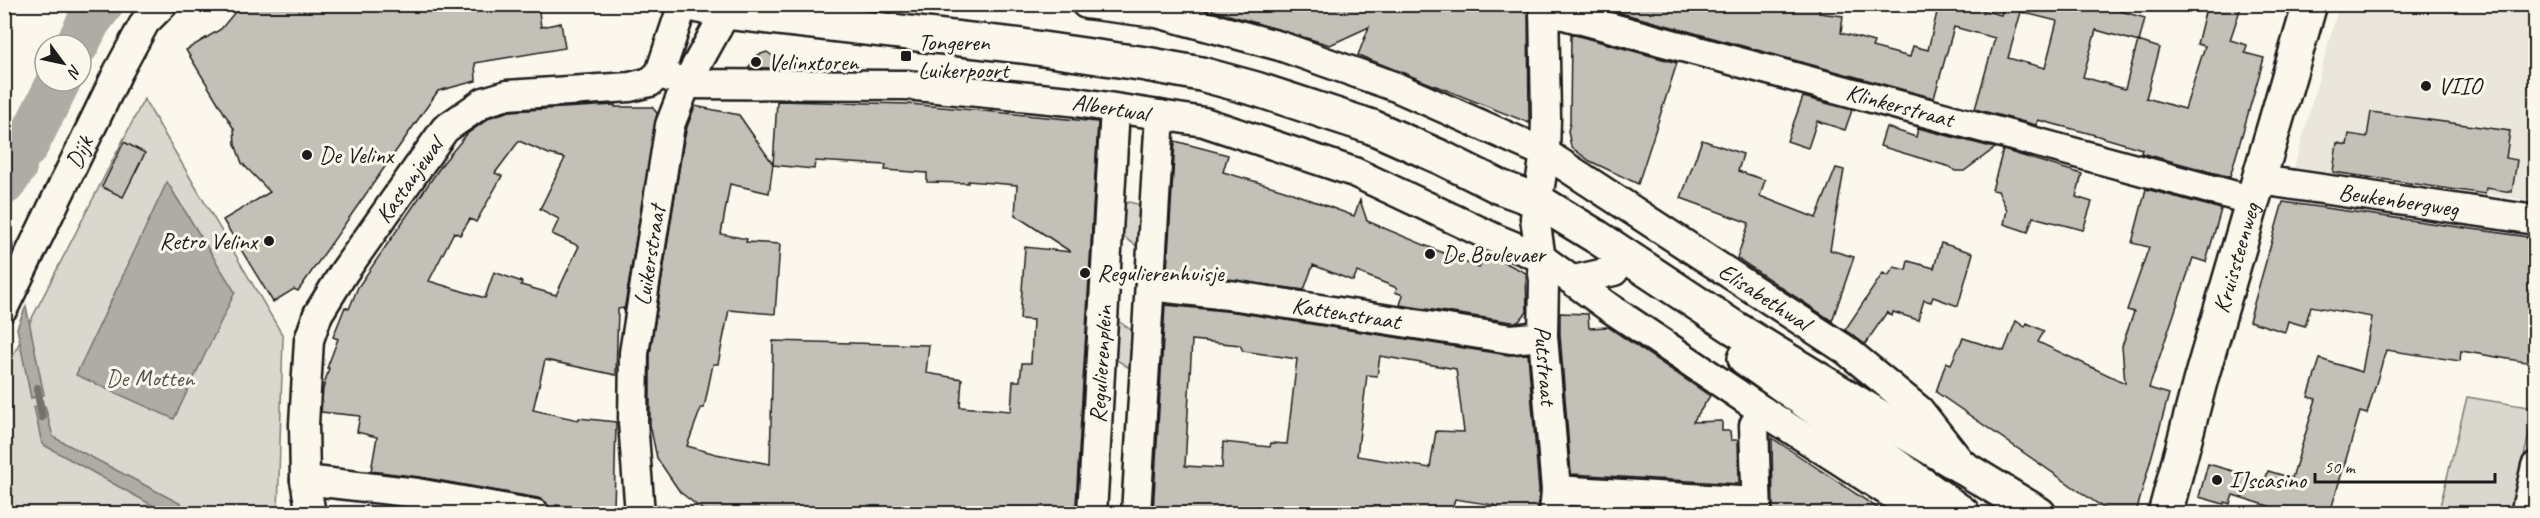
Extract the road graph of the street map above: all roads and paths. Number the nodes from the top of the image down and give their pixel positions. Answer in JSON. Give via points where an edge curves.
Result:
{"nodes":[{"id":1,"x":164,"y":4,"type":"edge"},
{"id":2,"x":683,"y":4,"type":"edge"},
{"id":3,"x":690,"y":4,"type":"edge"},
{"id":4,"x":1086,"y":4,"type":"edge"},
{"id":5,"x":2310,"y":4,"type":"edge"},
{"id":6,"x":1544,"y":8,"type":"edge"},
{"id":7,"x":726,"y":12,"type":"junction"},
{"id":8,"x":660,"y":73,"type":"junction"},
{"id":9,"x":686,"y":84,"type":"junction"},
{"id":10,"x":1115,"y":109,"type":"junction"},
{"id":11,"x":1160,"y":115,"type":"junction"},
{"id":12,"x":1545,"y":153,"type":"junction"},
{"id":13,"x":2257,"y":191,"type":"junction"},
{"id":14,"x":1537,"y":210,"type":"junction"},
{"id":15,"x":2535,"y":220,"type":"edge"},
{"id":16,"x":1540,"y":257,"type":"junction"},
{"id":17,"x":1614,"y":271,"type":"junction"},
{"id":18,"x":1574,"y":280,"type":"junction"},
{"id":19,"x":1150,"y":286,"type":"junction"},
{"id":20,"x":4,"y":307,"type":"edge"},
{"id":21,"x":1543,"y":336,"type":"junction"},
{"id":22,"x":1763,"y":411,"type":"junction"},
{"id":23,"x":1964,"y":466,"type":"junction"},
{"id":24,"x":2535,"y":466,"type":"edge"},
{"id":25,"x":305,"y":480,"type":"junction"},
{"id":26,"x":1555,"y":502,"type":"edge"},
{"id":27,"x":1757,"y":508,"type":"edge"},
{"id":28,"x":311,"y":513,"type":"edge"},
{"id":29,"x":535,"y":513,"type":"edge"},
{"id":30,"x":640,"y":513,"type":"edge"},
{"id":31,"x":1092,"y":513,"type":"edge"},
{"id":32,"x":1136,"y":513,"type":"edge"},
{"id":33,"x":1923,"y":513,"type":"edge"},
{"id":34,"x":1964,"y":513,"type":"edge"},
{"id":35,"x":2039,"y":513,"type":"edge"},
{"id":36,"x":2165,"y":513,"type":"edge"},
{"id":37,"x":2525,"y":513,"type":"edge"}],
"edges":[{"from":1,"to":20,"type":"street","name":"Dijk","via":[[145,22],[118,72]]},
{"from":2,"to":8,"type":"street"},
{"from":3,"to":7,"type":"main road","name":"Albertwal"},
{"from":4,"to":12,"type":"street","via":[[1157,13],[1280,46],[1396,87]]},
{"from":5,"to":13,"type":"main road","name":"Kruissteenweg"},
{"from":6,"to":12,"type":"street","name":"Putstraat"},
{"from":6,"to":13,"type":"street","name":"Klinkerstraat"},
{"from":7,"to":9,"type":"street","name":"Luikerstraat"},
{"from":7,"to":14,"type":"main road","name":"Albertwal","via":[[1012,45],[1202,75],[1372,127],[1500,187]]},
{"from":8,"to":9,"type":"street","name":"Albertwal"},
{"from":8,"to":25,"type":"street","name":"Kastanjewal","via":[[650,82],[630,87],[507,95],[484,102],[445,129],[318,314],[309,340],[306,367]]},
{"from":9,"to":10,"type":"street","name":"Albertwal","via":[[906,85],[1013,94]]},
{"from":9,"to":30,"type":"street","name":"Luikerstraat","via":[[670,125],[634,354],[633,422]]},
{"from":10,"to":11,"type":"street","name":"Albertwal"},
{"from":10,"to":31,"type":"street","name":"Regulierenplein"},
{"from":11,"to":16,"type":"street","name":"Albertwal","via":[[1204,122],[1354,172]]},
{"from":11,"to":19,"type":"street","name":"Regulierenplein"},
{"from":12,"to":14,"type":"street","name":"Putstraat"},
{"from":12,"to":23,"type":"street","name":"Elisabethwal","via":[[1846,350],[1918,410]]},
{"from":13,"to":15,"type":"street","name":"Beukenbergweg"},
{"from":13,"to":36,"type":"main road","name":"Kruissteenweg"},
{"from":14,"to":16,"type":"street","name":"Putstraat"},
{"from":14,"to":17,"type":"main road"},
{"from":14,"to":23,"type":"main road","name":"Elisabethwal","via":[[1598,237],[1733,327]]},
{"from":16,"to":18,"type":"street"},
{"from":16,"to":21,"type":"street","name":"Putstraat","via":[[1544,280]]},
{"from":17,"to":18,"type":"street"},
{"from":17,"to":34,"type":"main road"},
{"from":18,"to":22,"type":"street"},
{"from":19,"to":21,"type":"street","name":"Kattenstraat","via":[[1511,339]]},
{"from":19,"to":32,"type":"street","name":"Regulierenplein"},
{"from":21,"to":26,"type":"street","name":"Putstraat"},
{"from":22,"to":27,"type":"street","via":[[1754,425]]},
{"from":22,"to":33,"type":"street"},
{"from":23,"to":35,"type":"main road","name":"Elisabethwal"},
{"from":24,"to":37,"type":"street"},
{"from":25,"to":28,"type":"street","name":"Kastanjewal"},
{"from":25,"to":29,"type":"street","via":[[417,493]]},
{"from":26,"to":27,"type":"street"}]}
